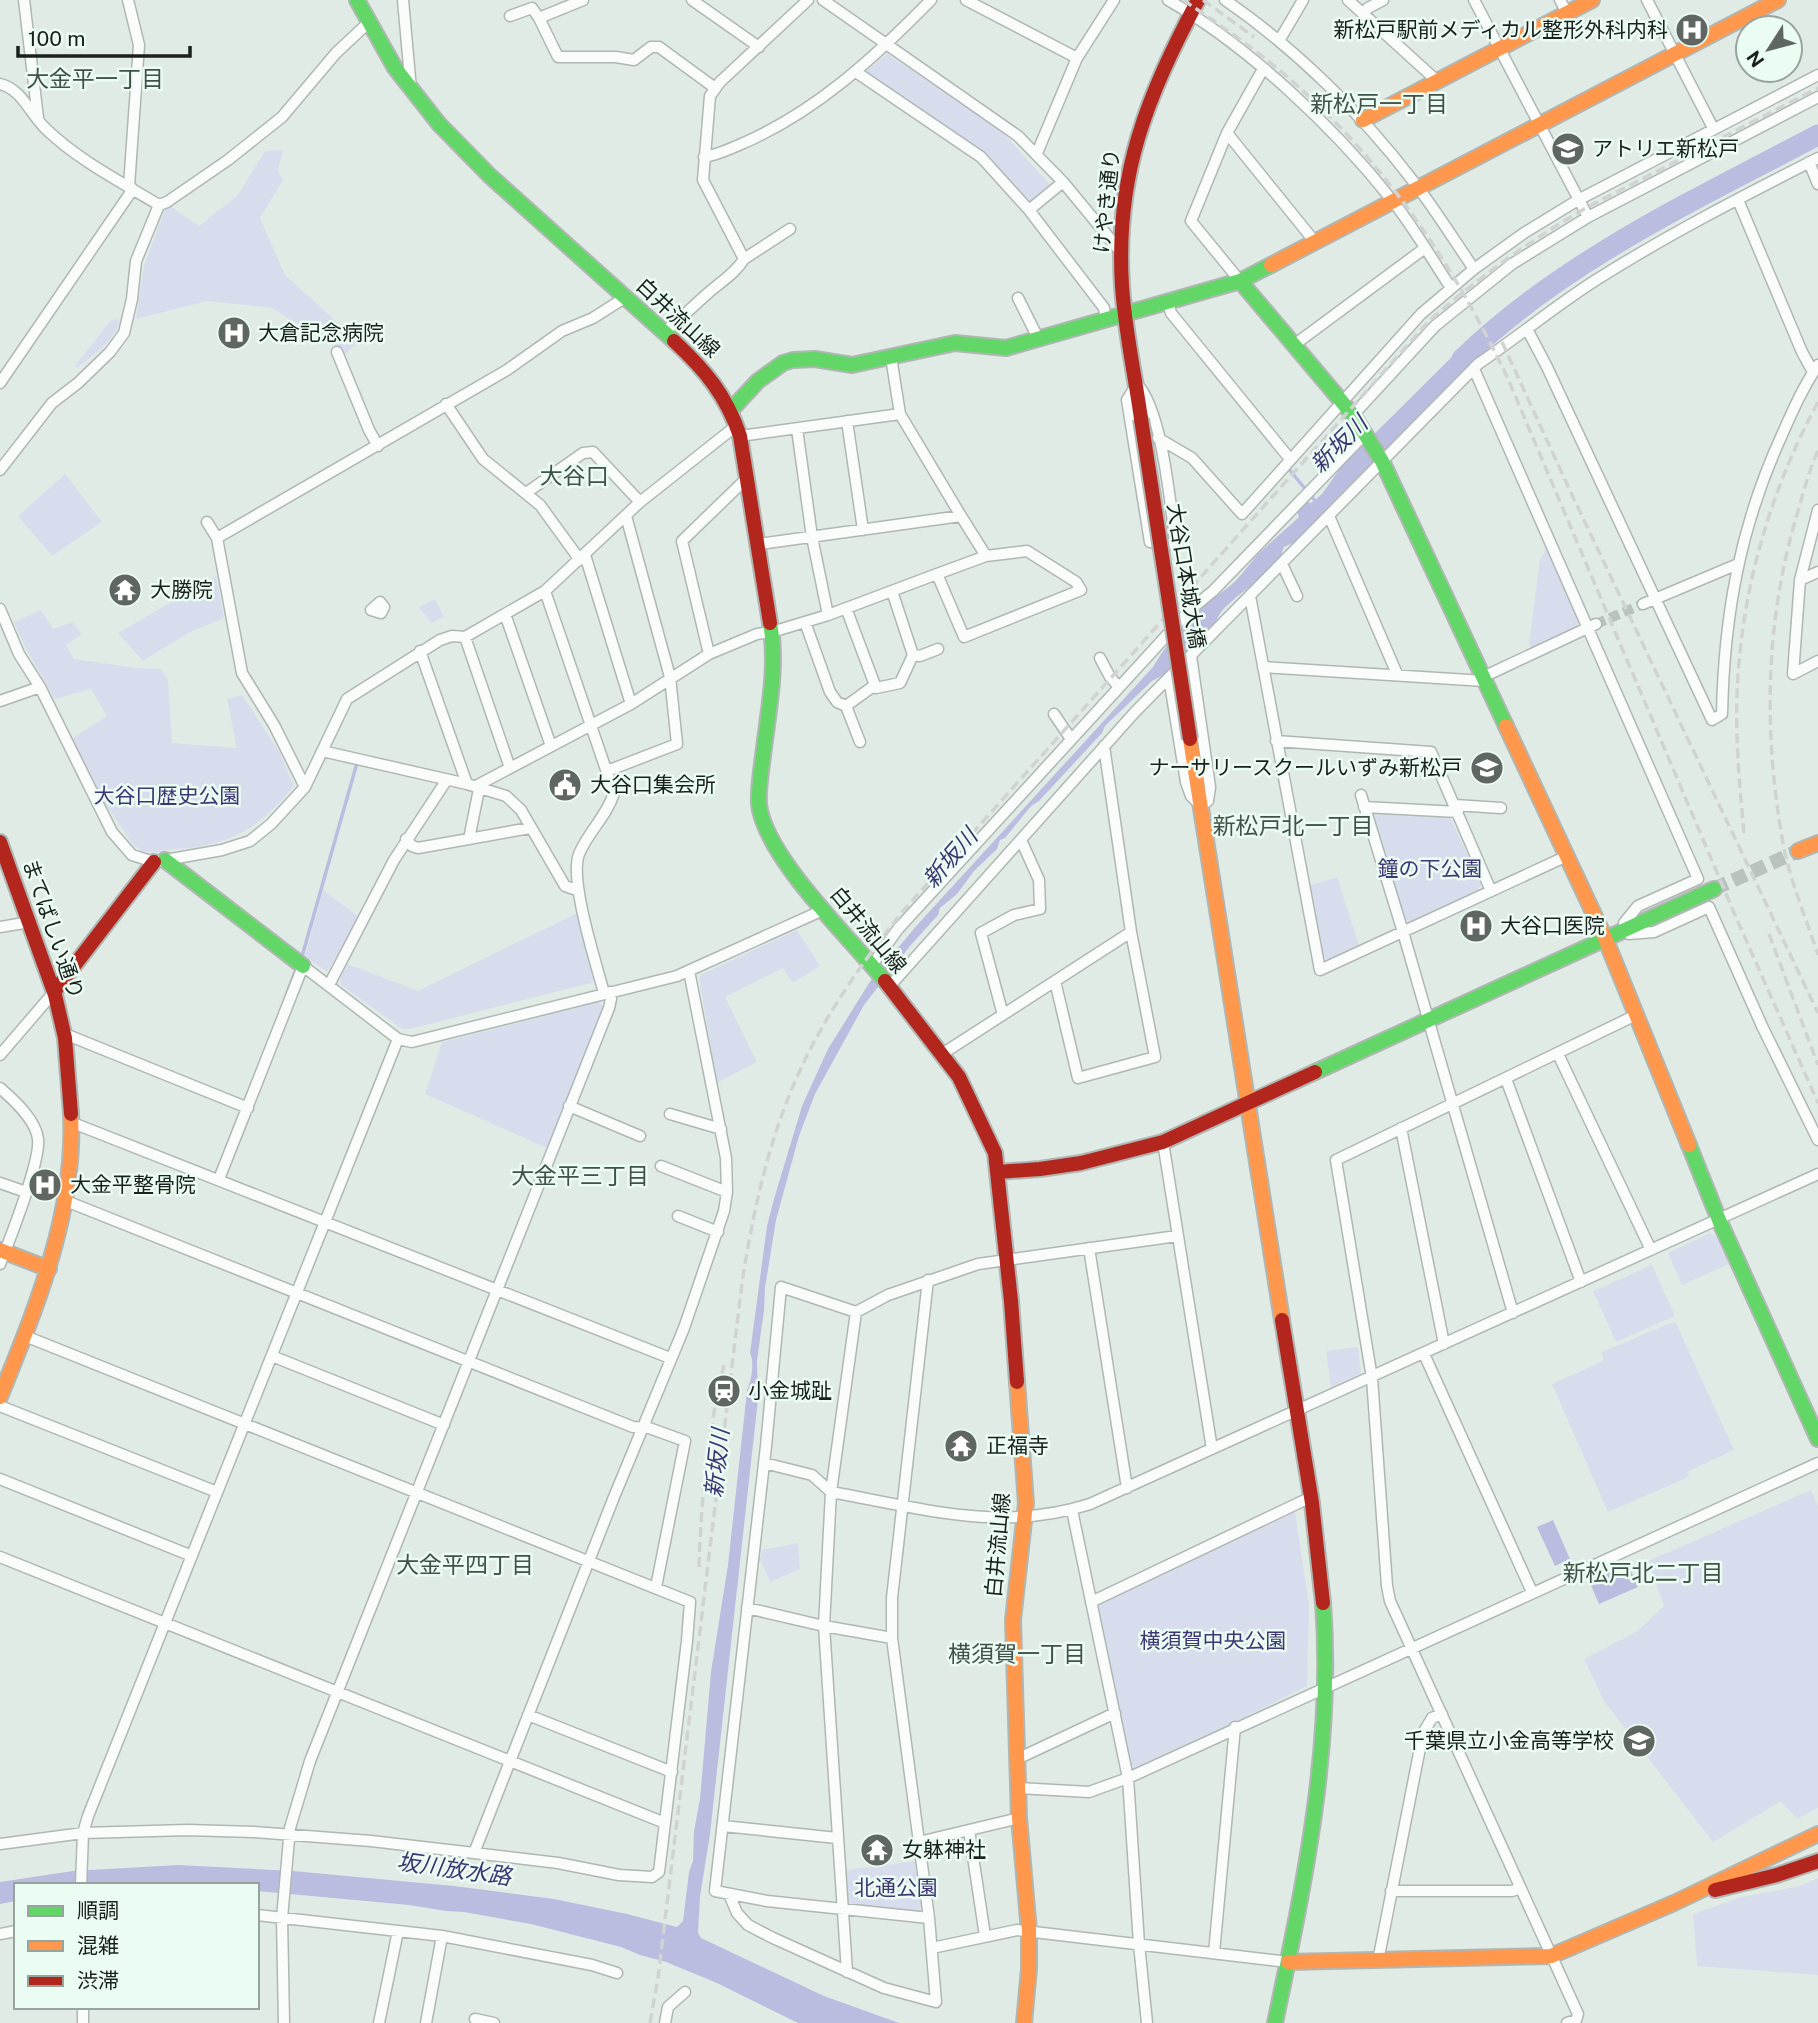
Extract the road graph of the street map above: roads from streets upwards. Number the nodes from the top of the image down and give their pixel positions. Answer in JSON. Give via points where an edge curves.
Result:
{"nodes":[{"id":1,"x":24,"y":0,"type":"edge"},
{"id":2,"x":128,"y":0,"type":"edge"},
{"id":3,"x":357,"y":0,"type":"edge"},
{"id":4,"x":403,"y":0,"type":"edge"},
{"id":5,"x":583,"y":0,"type":"edge"},
{"id":6,"x":692,"y":0,"type":"edge"},
{"id":7,"x":808,"y":0,"type":"edge"},
{"id":8,"x":823,"y":0,"type":"edge"},
{"id":9,"x":931,"y":0,"type":"edge"},
{"id":10,"x":966,"y":0,"type":"edge"},
{"id":11,"x":1114,"y":0,"type":"edge"},
{"id":12,"x":1168,"y":0,"type":"edge"},
{"id":13,"x":1198,"y":0,"type":"edge"},
{"id":14,"x":1225,"y":0,"type":"edge"},
{"id":15,"x":1303,"y":0,"type":"edge"},
{"id":16,"x":1348,"y":0,"type":"edge"},
{"id":17,"x":1383,"y":0,"type":"edge"},
{"id":18,"x":1474,"y":0,"type":"edge"},
{"id":19,"x":1592,"y":0,"type":"edge"},
{"id":20,"x":1647,"y":0,"type":"edge"},
{"id":21,"x":1778,"y":0,"type":"edge"},
{"id":22,"x":1563,"y":7,"type":"edge"},
{"id":23,"x":1190,"y":14,"type":"junction"},
{"id":24,"x":1363,"y":14,"type":"junction"},
{"id":25,"x":510,"y":16,"type":"dead end"},
{"id":26,"x":539,"y":18,"type":"junction"},
{"id":27,"x":368,"y":23,"type":"junction"},
{"id":28,"x":1279,"y":41,"type":"junction"},
{"id":29,"x":888,"y":44,"type":"junction"},
{"id":30,"x":759,"y":47,"type":"junction"},
{"id":31,"x":1500,"y":49,"type":"junction"},
{"id":32,"x":1675,"y":54,"type":"junction"},
{"id":33,"x":1077,"y":58,"type":"junction"},
{"id":34,"x":1263,"y":69,"type":"junction"},
{"id":35,"x":856,"y":72,"type":"junction"},
{"id":36,"x":1818,"y":75,"type":"edge"},
{"id":37,"x":1436,"y":80,"type":"junction"},
{"id":38,"x":0,"y":84,"type":"edge"},
{"id":39,"x":715,"y":88,"type":"junction"},
{"id":40,"x":411,"y":93,"type":"junction"},
{"id":41,"x":1818,"y":97,"type":"edge"},
{"id":42,"x":1363,"y":120,"type":"junction"},
{"id":43,"x":39,"y":122,"type":"junction"},
{"id":44,"x":1538,"y":125,"type":"junction"},
{"id":45,"x":1713,"y":128,"type":"junction"},
{"id":46,"x":1227,"y":133,"type":"junction"},
{"id":47,"x":1037,"y":153,"type":"junction"},
{"id":48,"x":704,"y":157,"type":"junction"},
{"id":49,"x":1814,"y":160,"type":"edge"},
{"id":50,"x":1063,"y":182,"type":"junction"},
{"id":51,"x":1818,"y":184,"type":"edge"},
{"id":52,"x":131,"y":187,"type":"junction"},
{"id":53,"x":1419,"y":189,"type":"junction"},
{"id":54,"x":1578,"y":200,"type":"junction"},
{"id":55,"x":1738,"y":200,"type":"junction"},
{"id":56,"x":1394,"y":202,"type":"junction"},
{"id":57,"x":159,"y":205,"type":"junction"},
{"id":58,"x":1029,"y":210,"type":"junction"},
{"id":59,"x":1588,"y":217,"type":"junction"},
{"id":60,"x":790,"y":229,"type":"dead end"},
{"id":61,"x":1315,"y":242,"type":"junction"},
{"id":62,"x":1425,"y":248,"type":"junction"},
{"id":63,"x":1120,"y":251,"type":"junction"},
{"id":64,"x":744,"y":259,"type":"junction"},
{"id":65,"x":1474,"y":269,"type":"junction"},
{"id":66,"x":1240,"y":281,"type":"junction"},
{"id":67,"x":1451,"y":288,"type":"junction"},
{"id":68,"x":626,"y":298,"type":"junction"},
{"id":69,"x":1018,"y":298,"type":"dead end"},
{"id":70,"x":1168,"y":303,"type":"junction"},
{"id":71,"x":1125,"y":316,"type":"junction"},
{"id":72,"x":1106,"y":320,"type":"junction"},
{"id":73,"x":1527,"y":329,"type":"junction"},
{"id":74,"x":664,"y":332,"type":"junction"},
{"id":75,"x":1039,"y":340,"type":"junction"},
{"id":76,"x":1294,"y":345,"type":"junction"},
{"id":77,"x":337,"y":352,"type":"dead end"},
{"id":78,"x":891,"y":357,"type":"junction"},
{"id":79,"x":1474,"y":369,"type":"junction"},
{"id":80,"x":1816,"y":369,"type":"edge"},
{"id":81,"x":0,"y":383,"type":"edge"},
{"id":82,"x":1136,"y":384,"type":"junction"},
{"id":83,"x":1341,"y":402,"type":"junction"},
{"id":84,"x":446,"y":404,"type":"junction"},
{"id":85,"x":731,"y":410,"type":"junction"},
{"id":86,"x":900,"y":414,"type":"junction"},
{"id":87,"x":1353,"y":415,"type":"junction"},
{"id":88,"x":1141,"y":419,"type":"joint"},
{"id":89,"x":846,"y":421,"type":"junction"},
{"id":90,"x":797,"y":429,"type":"junction"},
{"id":91,"x":738,"y":431,"type":"junction"},
{"id":92,"x":1367,"y":434,"type":"junction"},
{"id":93,"x":1158,"y":438,"type":"junction"},
{"id":94,"x":378,"y":446,"type":"junction"},
{"id":95,"x":1290,"y":459,"type":"junction"},
{"id":96,"x":1381,"y":460,"type":"junction"},
{"id":97,"x":0,"y":470,"type":"edge"},
{"id":98,"x":747,"y":478,"type":"junction"},
{"id":99,"x":526,"y":493,"type":"junction"},
{"id":100,"x":640,"y":502,"type":"junction"},
{"id":101,"x":1818,"y":510,"type":"edge"},
{"id":102,"x":626,"y":516,"type":"junction"},
{"id":103,"x":961,"y":516,"type":"junction"},
{"id":104,"x":1329,"y":516,"type":"junction"},
{"id":105,"x":207,"y":522,"type":"dead end"},
{"id":106,"x":863,"y":530,"type":"junction"},
{"id":107,"x":812,"y":537,"type":"junction"},
{"id":108,"x":218,"y":538,"type":"junction"},
{"id":109,"x":759,"y":544,"type":"junction"},
{"id":110,"x":986,"y":556,"type":"junction"},
{"id":111,"x":583,"y":558,"type":"junction"},
{"id":112,"x":1282,"y":564,"type":"junction"},
{"id":113,"x":1738,"y":564,"type":"junction"},
{"id":114,"x":1818,"y":572,"type":"edge"},
{"id":115,"x":937,"y":574,"type":"junction"},
{"id":116,"x":1800,"y":580,"type":"junction"},
{"id":117,"x":545,"y":591,"type":"junction"},
{"id":118,"x":892,"y":591,"type":"junction"},
{"id":119,"x":1250,"y":596,"type":"junction"},
{"id":120,"x":1297,"y":596,"type":"dead end"},
{"id":121,"x":1655,"y":598,"type":"junction"},
{"id":122,"x":1643,"y":604,"type":"tunnel mouth"},
{"id":123,"x":846,"y":608,"type":"junction"},
{"id":124,"x":0,"y":609,"type":"edge"},
{"id":125,"x":505,"y":614,"type":"junction"},
{"id":126,"x":828,"y":615,"type":"junction"},
{"id":127,"x":805,"y":622,"type":"junction"},
{"id":128,"x":1591,"y":627,"type":"junction"},
{"id":129,"x":772,"y":632,"type":"junction"},
{"id":130,"x":465,"y":636,"type":"junction"},
{"id":131,"x":939,"y":649,"type":"dead end"},
{"id":132,"x":421,"y":651,"type":"junction"},
{"id":133,"x":709,"y":654,"type":"junction"},
{"id":134,"x":913,"y":655,"type":"junction"},
{"id":135,"x":1191,"y":656,"type":"junction"},
{"id":136,"x":1100,"y":658,"type":"dead end"},
{"id":137,"x":1818,"y":661,"type":"edge"},
{"id":138,"x":1263,"y":667,"type":"junction"},
{"id":139,"x":1396,"y":674,"type":"junction"},
{"id":140,"x":670,"y":677,"type":"junction"},
{"id":141,"x":1169,"y":678,"type":"junction"},
{"id":142,"x":1484,"y":679,"type":"junction"},
{"id":143,"x":875,"y":685,"type":"junction"},
{"id":144,"x":40,"y":687,"type":"junction"},
{"id":145,"x":1119,"y":687,"type":"junction"},
{"id":146,"x":0,"y":701,"type":"edge"},
{"id":147,"x":631,"y":704,"type":"junction"},
{"id":148,"x":846,"y":706,"type":"junction"},
{"id":149,"x":1054,"y":714,"type":"dead end"},
{"id":150,"x":591,"y":725,"type":"junction"},
{"id":151,"x":1071,"y":739,"type":"junction"},
{"id":152,"x":1276,"y":741,"type":"junction"},
{"id":153,"x":860,"y":742,"type":"dead end"},
{"id":154,"x":551,"y":746,"type":"junction"},
{"id":155,"x":1104,"y":746,"type":"junction"},
{"id":156,"x":322,"y":751,"type":"junction"},
{"id":157,"x":510,"y":768,"type":"junction"},
{"id":158,"x":607,"y":771,"type":"junction"},
{"id":159,"x":446,"y":781,"type":"junction"},
{"id":160,"x":305,"y":787,"type":"junction"},
{"id":161,"x":474,"y":787,"type":"junction"},
{"id":162,"x":1361,"y":795,"type":"dead end"},
{"id":163,"x":1201,"y":806,"type":"junction"},
{"id":164,"x":1364,"y":807,"type":"junction"},
{"id":165,"x":1501,"y":808,"type":"dead end"},
{"id":166,"x":1456,"y":809,"type":"junction"},
{"id":167,"x":530,"y":828,"type":"junction"},
{"id":168,"x":406,"y":839,"type":"junction"},
{"id":169,"x":469,"y":839,"type":"junction"},
{"id":170,"x":1021,"y":840,"type":"junction"},
{"id":171,"x":0,"y":842,"type":"edge"},
{"id":172,"x":1818,"y":842,"type":"edge"},
{"id":173,"x":1798,"y":851,"type":"tunnel mouth"},
{"id":174,"x":1567,"y":856,"type":"junction"},
{"id":175,"x":160,"y":861,"type":"junction"},
{"id":176,"x":1714,"y":889,"type":"tunnel mouth"},
{"id":177,"x":577,"y":890,"type":"junction"},
{"id":178,"x":1491,"y":891,"type":"junction"},
{"id":179,"x":823,"y":910,"type":"junction"},
{"id":180,"x":30,"y":922,"type":"junction"},
{"id":181,"x":0,"y":927,"type":"edge"},
{"id":182,"x":1626,"y":928,"type":"junction"},
{"id":183,"x":1131,"y":932,"type":"junction"},
{"id":184,"x":1403,"y":932,"type":"junction"},
{"id":185,"x":1605,"y":937,"type":"junction"},
{"id":186,"x":303,"y":966,"type":"junction"},
{"id":187,"x":873,"y":967,"type":"junction"},
{"id":188,"x":689,"y":971,"type":"junction"},
{"id":189,"x":1055,"y":981,"type":"junction"},
{"id":190,"x":329,"y":985,"type":"junction"},
{"id":191,"x":888,"y":986,"type":"junction"},
{"id":192,"x":54,"y":992,"type":"junction"},
{"id":193,"x":607,"y":993,"type":"junction"},
{"id":194,"x":1003,"y":1015,"type":"junction"},
{"id":195,"x":1636,"y":1015,"type":"junction"},
{"id":196,"x":1429,"y":1020,"type":"junction"},
{"id":197,"x":65,"y":1034,"type":"junction"},
{"id":198,"x":398,"y":1039,"type":"junction"},
{"id":199,"x":942,"y":1054,"type":"junction"},
{"id":200,"x":1558,"y":1054,"type":"junction"},
{"id":201,"x":0,"y":1055,"type":"edge"},
{"id":202,"x":1506,"y":1079,"type":"junction"},
{"id":203,"x":0,"y":1088,"type":"edge"},
{"id":204,"x":1452,"y":1103,"type":"junction"},
{"id":205,"x":1248,"y":1104,"type":"junction"},
{"id":206,"x":569,"y":1106,"type":"junction"},
{"id":207,"x":248,"y":1108,"type":"junction"},
{"id":208,"x":670,"y":1114,"type":"dead end"},
{"id":209,"x":72,"y":1123,"type":"junction"},
{"id":210,"x":1401,"y":1128,"type":"junction"},
{"id":211,"x":721,"y":1129,"type":"junction"},
{"id":212,"x":640,"y":1136,"type":"dead end"},
{"id":213,"x":1818,"y":1140,"type":"edge"},
{"id":214,"x":1163,"y":1142,"type":"junction"},
{"id":215,"x":661,"y":1166,"type":"dead end"},
{"id":216,"x":998,"y":1171,"type":"junction"},
{"id":217,"x":1818,"y":1174,"type":"edge"},
{"id":218,"x":219,"y":1180,"type":"junction"},
{"id":219,"x":0,"y":1183,"type":"edge"},
{"id":220,"x":26,"y":1192,"type":"junction"},
{"id":221,"x":727,"y":1192,"type":"junction"},
{"id":222,"x":66,"y":1201,"type":"junction"},
{"id":223,"x":678,"y":1216,"type":"dead end"},
{"id":224,"x":1719,"y":1220,"type":"junction"},
{"id":225,"x":325,"y":1221,"type":"junction"},
{"id":226,"x":718,"y":1232,"type":"junction"},
{"id":227,"x":1177,"y":1236,"type":"junction"},
{"id":228,"x":1089,"y":1248,"type":"junction"},
{"id":229,"x":1651,"y":1250,"type":"junction"},
{"id":230,"x":1,"y":1258,"type":"edge"},
{"id":231,"x":1006,"y":1260,"type":"junction"},
{"id":232,"x":50,"y":1269,"type":"junction"},
{"id":233,"x":928,"y":1280,"type":"junction"},
{"id":234,"x":1581,"y":1282,"type":"junction"},
{"id":235,"x":498,"y":1290,"type":"junction"},
{"id":236,"x":297,"y":1292,"type":"junction"},
{"id":237,"x":856,"y":1312,"type":"junction"},
{"id":238,"x":1513,"y":1313,"type":"junction"},
{"id":239,"x":24,"y":1336,"type":"junction"},
{"id":240,"x":1444,"y":1344,"type":"junction"},
{"id":241,"x":1424,"y":1353,"type":"junction"},
{"id":242,"x":272,"y":1356,"type":"junction"},
{"id":243,"x":670,"y":1359,"type":"junction"},
{"id":244,"x":470,"y":1361,"type":"junction"},
{"id":245,"x":1371,"y":1378,"type":"junction"},
{"id":246,"x":0,"y":1397,"type":"edge"},
{"id":247,"x":0,"y":1406,"type":"edge"},
{"id":248,"x":1296,"y":1411,"type":"junction"},
{"id":249,"x":245,"y":1424,"type":"junction"},
{"id":250,"x":444,"y":1425,"type":"junction"},
{"id":251,"x":642,"y":1427,"type":"junction"},
{"id":252,"x":1818,"y":1439,"type":"edge"},
{"id":253,"x":1212,"y":1449,"type":"junction"},
{"id":254,"x":1818,"y":1463,"type":"edge"},
{"id":255,"x":764,"y":1464,"type":"junction"},
{"id":256,"x":0,"y":1479,"type":"edge"},
{"id":257,"x":1127,"y":1488,"type":"junction"},
{"id":258,"x":218,"y":1492,"type":"junction"},
{"id":259,"x":831,"y":1492,"type":"junction"},
{"id":260,"x":417,"y":1493,"type":"junction"},
{"id":261,"x":1310,"y":1499,"type":"junction"},
{"id":262,"x":904,"y":1504,"type":"junction"},
{"id":263,"x":1072,"y":1510,"type":"junction"},
{"id":264,"x":1025,"y":1518,"type":"junction"},
{"id":265,"x":192,"y":1556,"type":"junction"},
{"id":266,"x":0,"y":1557,"type":"edge"},
{"id":267,"x":589,"y":1561,"type":"junction"},
{"id":268,"x":656,"y":1587,"type":"junction"},
{"id":269,"x":1532,"y":1592,"type":"junction"},
{"id":270,"x":1091,"y":1602,"type":"junction"},
{"id":271,"x":747,"y":1608,"type":"junction"},
{"id":272,"x":166,"y":1624,"type":"junction"},
{"id":273,"x":824,"y":1626,"type":"junction"},
{"id":274,"x":892,"y":1638,"type":"junction"},
{"id":275,"x":1411,"y":1648,"type":"junction"},
{"id":276,"x":1325,"y":1687,"type":"junction"},
{"id":277,"x":337,"y":1693,"type":"junction"},
{"id":278,"x":1115,"y":1713,"type":"junction"},
{"id":279,"x":528,"y":1714,"type":"junction"},
{"id":280,"x":1442,"y":1714,"type":"junction"},
{"id":281,"x":1235,"y":1727,"type":"junction"},
{"id":282,"x":1017,"y":1759,"type":"junction"},
{"id":283,"x":510,"y":1761,"type":"junction"},
{"id":284,"x":672,"y":1772,"type":"junction"},
{"id":285,"x":1128,"y":1778,"type":"junction"},
{"id":286,"x":1018,"y":1788,"type":"junction"},
{"id":287,"x":1019,"y":1818,"type":"junction"},
{"id":288,"x":664,"y":1823,"type":"junction"},
{"id":289,"x":723,"y":1826,"type":"junction"},
{"id":290,"x":969,"y":1830,"type":"junction"},
{"id":291,"x":83,"y":1833,"type":"junction"},
{"id":292,"x":1818,"y":1834,"type":"edge"},
{"id":293,"x":290,"y":1835,"type":"junction"},
{"id":294,"x":837,"y":1838,"type":"junction"},
{"id":295,"x":919,"y":1842,"type":"junction"},
{"id":296,"x":0,"y":1844,"type":"edge"},
{"id":297,"x":474,"y":1853,"type":"junction"},
{"id":298,"x":1818,"y":1861,"type":"edge"},
{"id":299,"x":81,"y":1883,"type":"edge"},
{"id":300,"x":1520,"y":1888,"type":"junction"},
{"id":301,"x":1391,"y":1891,"type":"junction"},
{"id":302,"x":729,"y":1894,"type":"junction"},
{"id":303,"x":1674,"y":1903,"type":"junction"},
{"id":304,"x":842,"y":1910,"type":"junction"},
{"id":305,"x":259,"y":1915,"type":"edge"},
{"id":306,"x":282,"y":1918,"type":"junction"},
{"id":307,"x":929,"y":1918,"type":"junction"},
{"id":308,"x":398,"y":1931,"type":"junction"},
{"id":309,"x":1028,"y":1931,"type":"junction"},
{"id":310,"x":442,"y":1936,"type":"junction"},
{"id":311,"x":985,"y":1936,"type":"junction"},
{"id":312,"x":1139,"y":1944,"type":"junction"},
{"id":313,"x":932,"y":1948,"type":"junction"},
{"id":314,"x":1214,"y":1953,"type":"junction"},
{"id":315,"x":1551,"y":1956,"type":"junction"},
{"id":316,"x":1378,"y":1961,"type":"junction"},
{"id":317,"x":1288,"y":1962,"type":"junction"},
{"id":318,"x":847,"y":1972,"type":"junction"},
{"id":319,"x":617,"y":1973,"type":"dead end"},
{"id":320,"x":685,"y":1992,"type":"dead end"},
{"id":321,"x":475,"y":2019,"type":"dead end"},
{"id":322,"x":284,"y":2023,"type":"edge"},
{"id":323,"x":379,"y":2023,"type":"edge"},
{"id":324,"x":426,"y":2023,"type":"edge"},
{"id":325,"x":494,"y":2023,"type":"edge"},
{"id":326,"x":665,"y":2023,"type":"edge"},
{"id":327,"x":1024,"y":2023,"type":"edge"},
{"id":328,"x":1147,"y":2023,"type":"edge"},
{"id":329,"x":1275,"y":2023,"type":"edge"},
{"id":330,"x":1567,"y":2023,"type":"edge"}],
"edges":[{"from":1,"to":43,"type":"street"},
{"from":2,"to":52,"type":"street","via":[[139,45]]},
{"from":3,"to":27,"type":"street","name":"白井流山線"},
{"from":4,"to":40,"type":"street"},
{"from":5,"to":26,"type":"street"},
{"from":6,"to":30,"type":"street"},
{"from":7,"to":30,"type":"street"},
{"from":8,"to":29,"type":"street"},
{"from":9,"to":29,"type":"street"},
{"from":10,"to":33,"type":"street"},
{"from":11,"to":33,"type":"street"},
{"from":12,"to":23,"type":"street"},
{"from":13,"to":23,"type":"street","name":"けやき通り"},
{"from":14,"to":28,"type":"street"},
{"from":15,"to":28,"type":"street"},
{"from":16,"to":24,"type":"street"},
{"from":17,"to":24,"type":"street"},
{"from":18,"to":31,"type":"street"},
{"from":19,"to":22,"type":"street"},
{"from":20,"to":32,"type":"street"},
{"from":21,"to":32,"type":"street"},
{"from":22,"to":31,"type":"street"},
{"from":23,"to":34,"type":"street"},
{"from":23,"to":63,"type":"street","name":"けやき通り","via":[[1136,133]]},
{"from":24,"to":37,"type":"street"},
{"from":25,"to":26,"type":"street","via":[[532,8]]},
{"from":26,"to":39,"type":"street","via":[[558,57],[634,60],[651,47],[659,47]]},
{"from":27,"to":40,"type":"street","name":"白井流山線"},
{"from":27,"to":57,"type":"street","via":[[282,117],[209,174]]},
{"from":28,"to":42,"type":"street"},
{"from":29,"to":35,"type":"street"},
{"from":29,"to":47,"type":"street"},
{"from":30,"to":39,"type":"street"},
{"from":31,"to":37,"type":"street"},
{"from":31,"to":44,"type":"street"},
{"from":32,"to":44,"type":"street"},
{"from":32,"to":45,"type":"street"},
{"from":33,"to":47,"type":"street"},
{"from":34,"to":46,"type":"street"},
{"from":34,"to":56,"type":"street","via":[[1325,126]]},
{"from":35,"to":48,"type":"street","via":[[774,128]]},
{"from":35,"to":58,"type":"street","via":[[981,157]]},
{"from":36,"to":45,"type":"street"},
{"from":37,"to":42,"type":"street"},
{"from":38,"to":43,"type":"street","via":[[21,97]]},
{"from":39,"to":48,"type":"street","via":[[710,96]]},
{"from":40,"to":68,"type":"street","name":"白井流山線","via":[[484,171]]},
{"from":41,"to":59,"type":"street"},
{"from":42,"to":53,"type":"street"},
{"from":43,"to":52,"type":"street"},
{"from":44,"to":53,"type":"street"},
{"from":44,"to":54,"type":"street"},
{"from":45,"to":54,"type":"street"},
{"from":46,"to":61,"type":"street"},
{"from":46,"to":66,"type":"street","via":[[1191,220]]},
{"from":47,"to":50,"type":"street"},
{"from":48,"to":64,"type":"street","via":[[705,184]]},
{"from":49,"to":51,"type":"street"},
{"from":49,"to":55,"type":"street"},
{"from":50,"to":58,"type":"street"},
{"from":50,"to":63,"type":"street"},
{"from":52,"to":57,"type":"street"},
{"from":52,"to":81,"type":"street"},
{"from":53,"to":56,"type":"street"},
{"from":53,"to":65,"type":"street"},
{"from":54,"to":59,"type":"street"},
{"from":54,"to":65,"type":"street"},
{"from":55,"to":73,"type":"street","via":[[1595,280]]},
{"from":55,"to":80,"type":"street","via":[[1802,352]]},
{"from":56,"to":61,"type":"street"},
{"from":56,"to":62,"type":"street"},
{"from":57,"to":97,"type":"street","via":[[136,261],[124,333],[110,352],[52,403]]},
{"from":58,"to":72,"type":"street","via":[[1104,309]]},
{"from":59,"to":87,"type":"street","via":[[1512,264],[1435,326]]},
{"from":60,"to":64,"type":"street"},
{"from":61,"to":66,"type":"street"},
{"from":62,"to":67,"type":"street"},
{"from":62,"to":76,"type":"street"},
{"from":63,"to":71,"type":"street","name":"けやき通り"},
{"from":64,"to":74,"type":"street"},
{"from":65,"to":67,"type":"street"},
{"from":66,"to":70,"type":"street"},
{"from":66,"to":76,"type":"street"},
{"from":67,"to":83,"type":"street"},
{"from":68,"to":74,"type":"street","name":"白井流山線"},
{"from":68,"to":84,"type":"street","via":[[562,331],[507,370]]},
{"from":69,"to":75,"type":"street"},
{"from":70,"to":71,"type":"street"},
{"from":70,"to":95,"type":"street","via":[[1171,313]]},
{"from":71,"to":72,"type":"street"},
{"from":71,"to":82,"type":"street","name":"けやき通り"},
{"from":72,"to":75,"type":"street"},
{"from":73,"to":79,"type":"street"},
{"from":73,"to":121,"type":"street"},
{"from":74,"to":85,"type":"street","name":"白井流山線","via":[[707,374]]},
{"from":75,"to":78,"type":"street","via":[[1006,348],[955,343]]},
{"from":76,"to":83,"type":"street"},
{"from":77,"to":94,"type":"street"},
{"from":78,"to":85,"type":"street","via":[[852,365],[816,359],[783,363]]},
{"from":78,"to":86,"type":"street"},
{"from":79,"to":96,"type":"street"},
{"from":79,"to":128,"type":"street"},
{"from":80,"to":113,"type":"street","via":[[1771,458]]},
{"from":82,"to":88,"type":"street","name":"けやき通り"},
{"from":82,"to":93,"type":"street","via":[[1146,394]]},
{"from":82,"to":93,"type":"street","via":[[1127,400],[1150,542],[1176,545]]},
{"from":83,"to":87,"type":"street"},
{"from":83,"to":95,"type":"street"},
{"from":84,"to":94,"type":"street"},
{"from":84,"to":99,"type":"street","via":[[483,458]]},
{"from":85,"to":91,"type":"street","name":"白井流山線"},
{"from":86,"to":89,"type":"street"},
{"from":86,"to":103,"type":"street"},
{"from":87,"to":92,"type":"street"},
{"from":88,"to":163,"type":"street","name":"大谷口本城大橋","bridge":true},
{"from":89,"to":90,"type":"street"},
{"from":89,"to":106,"type":"street"},
{"from":90,"to":91,"type":"street"},
{"from":90,"to":107,"type":"street"},
{"from":91,"to":98,"type":"street","name":"白井流山線"},
{"from":91,"to":100,"type":"street"},
{"from":92,"to":96,"type":"street"},
{"from":92,"to":145,"type":"street"},
{"from":93,"to":95,"type":"street","via":[[1192,458],[1242,514]]},
{"from":94,"to":108,"type":"street"},
{"from":96,"to":104,"type":"street"},
{"from":96,"to":142,"type":"street"},
{"from":98,"to":109,"type":"street","name":"白井流山線"},
{"from":98,"to":133,"type":"street","via":[[682,541]]},
{"from":99,"to":100,"type":"street","via":[[583,453],[593,452]]},
{"from":99,"to":111,"type":"street"},
{"from":100,"to":102,"type":"street"},
{"from":101,"to":116,"type":"street"},
{"from":102,"to":111,"type":"street"},
{"from":102,"to":140,"type":"street"},
{"from":103,"to":106,"type":"street"},
{"from":103,"to":110,"type":"street"},
{"from":104,"to":112,"type":"street"},
{"from":104,"to":139,"type":"street"},
{"from":105,"to":108,"type":"street"},
{"from":106,"to":107,"type":"street"},
{"from":107,"to":109,"type":"street"},
{"from":107,"to":126,"type":"street"},
{"from":108,"to":160,"type":"street","via":[[242,673]]},
{"from":109,"to":129,"type":"street","name":"白井流山線"},
{"from":110,"to":115,"type":"street"},
{"from":110,"to":115,"type":"street","via":[[1027,551],[1076,582],[1081,590],[964,637]]},
{"from":111,"to":117,"type":"street"},
{"from":111,"to":147,"type":"street"},
{"from":112,"to":119,"type":"street"},
{"from":112,"to":120,"type":"street"},
{"from":113,"to":121,"type":"street"},
{"from":113,"to":121,"type":"street","via":[[1726,630],[1722,714],[1712,720]]},
{"from":114,"to":116,"type":"street"},
{"from":115,"to":118,"type":"street"},
{"from":116,"to":137,"type":"street","via":[[1793,674]]},
{"from":117,"to":125,"type":"street"},
{"from":117,"to":150,"type":"street"},
{"from":118,"to":123,"type":"street"},
{"from":118,"to":134,"type":"street"},
{"from":119,"to":135,"type":"street"},
{"from":119,"to":138,"type":"street"},
{"from":121,"to":122,"type":"street"},
{"from":123,"to":126,"type":"street"},
{"from":123,"to":143,"type":"street"},
{"from":124,"to":144,"type":"street","via":[[19,654]]},
{"from":125,"to":130,"type":"street"},
{"from":125,"to":154,"type":"street"},
{"from":126,"to":127,"type":"street"},
{"from":127,"to":129,"type":"street"},
{"from":127,"to":148,"type":"street","via":[[830,692]]},
{"from":128,"to":142,"type":"street"},
{"from":128,"to":182,"type":"street","via":[[1698,879],[1638,906],[1624,923]]},
{"from":129,"to":133,"type":"street"},
{"from":129,"to":179,"type":"street","name":"白井流山線","via":[[760,805],[776,849]]},
{"from":130,"to":132,"type":"street","via":[[440,640]]},
{"from":130,"to":157,"type":"street"},
{"from":131,"to":134,"type":"street"},
{"from":132,"to":156,"type":"street","via":[[347,699]]},
{"from":132,"to":161,"type":"street"},
{"from":133,"to":140,"type":"street"},
{"from":134,"to":143,"type":"street","via":[[900,683]]},
{"from":135,"to":141,"type":"street"},
{"from":135,"to":163,"type":"street","via":[[1210,787],[1208,801]]},
{"from":136,"to":145,"type":"street"},
{"from":138,"to":139,"type":"street"},
{"from":138,"to":152,"type":"street"},
{"from":139,"to":142,"type":"street"},
{"from":140,"to":147,"type":"street"},
{"from":140,"to":158,"type":"street","via":[[677,744]]},
{"from":141,"to":155,"type":"street"},
{"from":141,"to":163,"type":"street","via":[[1186,782]]},
{"from":142,"to":174,"type":"street"},
{"from":143,"to":148,"type":"street"},
{"from":144,"to":146,"type":"street"},
{"from":144,"to":175,"type":"street","via":[[112,832],[132,855]]},
{"from":145,"to":151,"type":"street"},
{"from":147,"to":150,"type":"street"},
{"from":148,"to":153,"type":"street"},
{"from":149,"to":151,"type":"street"},
{"from":150,"to":154,"type":"street"},
{"from":150,"to":158,"type":"street"},
{"from":151,"to":187,"type":"street","via":[[898,929]]},
{"from":152,"to":166,"type":"street","via":[[1431,752]]},
{"from":152,"to":184,"type":"street","via":[[1320,970]]},
{"from":154,"to":157,"type":"street"},
{"from":155,"to":170,"type":"street"},
{"from":155,"to":183,"type":"street"},
{"from":156,"to":159,"type":"street"},
{"from":156,"to":160,"type":"street"},
{"from":157,"to":161,"type":"street"},
{"from":158,"to":177,"type":"street","via":[[614,793],[579,854]]},
{"from":159,"to":161,"type":"street"},
{"from":159,"to":168,"type":"street"},
{"from":160,"to":175,"type":"street","via":[[250,841]]},
{"from":161,"to":167,"type":"street","via":[[512,800]]},
{"from":161,"to":169,"type":"street"},
{"from":162,"to":164,"type":"street"},
{"from":163,"to":205,"type":"street","name":"大谷口本城大橋"},
{"from":164,"to":166,"type":"street"},
{"from":164,"to":184,"type":"street"},
{"from":165,"to":166,"type":"street"},
{"from":166,"to":178,"type":"street"},
{"from":167,"to":169,"type":"street"},
{"from":167,"to":177,"type":"street","via":[[565,886]]},
{"from":168,"to":169,"type":"street","via":[[418,848]]},
{"from":168,"to":190,"type":"street"},
{"from":170,"to":191,"type":"street"},
{"from":170,"to":194,"type":"street","via":[[1039,880],[1040,909],[1014,915],[981,933]]},
{"from":171,"to":180,"type":"street","name":"まてばしい通り"},
{"from":172,"to":173,"type":"street"},
{"from":174,"to":178,"type":"street"},
{"from":174,"to":185,"type":"street"},
{"from":175,"to":186,"type":"street"},
{"from":175,"to":192,"type":"street"},
{"from":176,"to":182,"type":"street"},
{"from":177,"to":193,"type":"street"},
{"from":178,"to":184,"type":"street"},
{"from":179,"to":187,"type":"street","name":"白井流山線"},
{"from":179,"to":188,"type":"street"},
{"from":180,"to":181,"type":"street"},
{"from":180,"to":192,"type":"street","name":"まてばしい通り"},
{"from":182,"to":185,"type":"street"},
{"from":182,"to":213,"type":"street","via":[[1629,934],[1649,933],[1709,907]]},
{"from":183,"to":189,"type":"street"},
{"from":183,"to":189,"type":"street","via":[[1155,1057],[1078,1078]]},
{"from":184,"to":196,"type":"street"},
{"from":185,"to":195,"type":"street"},
{"from":185,"to":196,"type":"street"},
{"from":186,"to":190,"type":"street"},
{"from":186,"to":207,"type":"street"},
{"from":187,"to":191,"type":"street","name":"白井流山線"},
{"from":188,"to":193,"type":"street"},
{"from":188,"to":211,"type":"street"},
{"from":189,"to":194,"type":"street"},
{"from":190,"to":198,"type":"street"},
{"from":191,"to":199,"type":"street","name":"白井流山線"},
{"from":192,"to":197,"type":"street","name":"まてばしい通り"},
{"from":192,"to":201,"type":"street"},
{"from":193,"to":198,"type":"street","via":[[412,1042]]},
{"from":193,"to":206,"type":"street","via":[[609,1008]]},
{"from":194,"to":199,"type":"street"},
{"from":195,"to":200,"type":"street"},
{"from":195,"to":224,"type":"street"},
{"from":196,"to":204,"type":"street"},
{"from":196,"to":205,"type":"street"},
{"from":197,"to":207,"type":"street"},
{"from":197,"to":209,"type":"street","name":"まてばしい通り"},
{"from":198,"to":225,"type":"street"},
{"from":199,"to":216,"type":"street","name":"白井流山線","via":[[985,1129]]},
{"from":200,"to":202,"type":"street"},
{"from":200,"to":229,"type":"street"},
{"from":202,"to":204,"type":"street"},
{"from":202,"to":234,"type":"street"},
{"from":203,"to":220,"type":"street","via":[[33,1124],[38,1139]]},
{"from":204,"to":210,"type":"street"},
{"from":204,"to":238,"type":"street"},
{"from":205,"to":214,"type":"street"},
{"from":205,"to":248,"type":"street","name":"大谷口本城大橋"},
{"from":206,"to":212,"type":"street"},
{"from":206,"to":235,"type":"street"},
{"from":207,"to":218,"type":"street"},
{"from":208,"to":211,"type":"street"},
{"from":209,"to":218,"type":"street"},
{"from":209,"to":222,"type":"street","name":"まてばしい通り"},
{"from":210,"to":240,"type":"street"},
{"from":210,"to":245,"type":"street","via":[[1336,1160]]},
{"from":211,"to":221,"type":"street"},
{"from":214,"to":216,"type":"street","via":[[1058,1168]]},
{"from":214,"to":227,"type":"street"},
{"from":215,"to":221,"type":"street"},
{"from":216,"to":231,"type":"street","name":"白井流山線"},
{"from":217,"to":224,"type":"street"},
{"from":218,"to":225,"type":"street"},
{"from":219,"to":220,"type":"street"},
{"from":220,"to":230,"type":"street"},
{"from":221,"to":226,"type":"street"},
{"from":222,"to":232,"type":"street","name":"まてばしい通り"},
{"from":222,"to":236,"type":"street"},
{"from":223,"to":226,"type":"street"},
{"from":224,"to":229,"type":"street"},
{"from":224,"to":252,"type":"street"},
{"from":225,"to":235,"type":"street"},
{"from":225,"to":236,"type":"street"},
{"from":226,"to":243,"type":"street"},
{"from":227,"to":228,"type":"street"},
{"from":227,"to":253,"type":"street"},
{"from":228,"to":231,"type":"street"},
{"from":228,"to":257,"type":"street"},
{"from":229,"to":234,"type":"street"},
{"from":230,"to":232,"type":"street"},
{"from":231,"to":233,"type":"street"},
{"from":231,"to":264,"type":"street","name":"白井流山線"},
{"from":232,"to":239,"type":"street","name":"まてばしい通り"},
{"from":233,"to":237,"type":"street"},
{"from":233,"to":262,"type":"street"},
{"from":234,"to":238,"type":"street"},
{"from":235,"to":243,"type":"street"},
{"from":235,"to":244,"type":"street"},
{"from":236,"to":242,"type":"street"},
{"from":236,"to":244,"type":"street"},
{"from":237,"to":255,"type":"street","via":[[782,1287]]},
{"from":237,"to":259,"type":"street"},
{"from":238,"to":240,"type":"street"},
{"from":239,"to":246,"type":"street","name":"まてばしい通り"},
{"from":239,"to":249,"type":"street"},
{"from":240,"to":241,"type":"street"},
{"from":241,"to":245,"type":"street"},
{"from":241,"to":269,"type":"street"},
{"from":242,"to":249,"type":"street"},
{"from":242,"to":250,"type":"street"},
{"from":243,"to":251,"type":"street"},
{"from":244,"to":250,"type":"street"},
{"from":244,"to":251,"type":"street"},
{"from":245,"to":248,"type":"street"},
{"from":245,"to":275,"type":"street","via":[[1387,1586]]},
{"from":247,"to":258,"type":"street"},
{"from":248,"to":253,"type":"street"},
{"from":248,"to":261,"type":"street","name":"大谷口本城大橋"},
{"from":249,"to":258,"type":"street"},
{"from":249,"to":260,"type":"street"},
{"from":250,"to":260,"type":"street"},
{"from":251,"to":267,"type":"street"},
{"from":251,"to":268,"type":"street","via":[[685,1441]]},
{"from":253,"to":257,"type":"street"},
{"from":254,"to":269,"type":"street"},
{"from":255,"to":259,"type":"street","via":[[813,1475]]},
{"from":255,"to":271,"type":"street"},
{"from":256,"to":265,"type":"street"},
{"from":257,"to":263,"type":"street"},
{"from":258,"to":265,"type":"street"},
{"from":259,"to":262,"type":"street"},
{"from":259,"to":273,"type":"street"},
{"from":260,"to":267,"type":"street"},
{"from":260,"to":277,"type":"street"},
{"from":261,"to":270,"type":"street"},
{"from":261,"to":276,"type":"street","name":"大谷口本城大橋","via":[[1324,1615]]},
{"from":262,"to":264,"type":"street","via":[[980,1518]]},
{"from":262,"to":274,"type":"street","via":[[892,1598]]},
{"from":263,"to":264,"type":"street"},
{"from":263,"to":270,"type":"street"},
{"from":264,"to":282,"type":"street","name":"白井流山線","via":[[1013,1620]]},
{"from":265,"to":272,"type":"street"},
{"from":266,"to":272,"type":"street"},
{"from":267,"to":268,"type":"street"},
{"from":267,"to":279,"type":"street"},
{"from":268,"to":284,"type":"street","via":[[690,1602]]},
{"from":269,"to":275,"type":"street"},
{"from":270,"to":278,"type":"street"},
{"from":271,"to":273,"type":"street"},
{"from":271,"to":289,"type":"street"},
{"from":272,"to":277,"type":"street"},
{"from":272,"to":291,"type":"street"},
{"from":273,"to":274,"type":"street"},
{"from":273,"to":294,"type":"street"},
{"from":274,"to":295,"type":"street"},
{"from":275,"to":276,"type":"street"},
{"from":275,"to":280,"type":"street"},
{"from":276,"to":281,"type":"street"},
{"from":276,"to":317,"type":"street","name":"大谷口本城大橋","via":[[1316,1804]]},
{"from":277,"to":283,"type":"street"},
{"from":277,"to":293,"type":"street","via":[[310,1761]]},
{"from":278,"to":282,"type":"street"},
{"from":278,"to":285,"type":"street"},
{"from":279,"to":283,"type":"street"},
{"from":279,"to":284,"type":"street"},
{"from":280,"to":300,"type":"street"},
{"from":280,"to":301,"type":"street","via":[[1432,1718],[1423,1733]]},
{"from":281,"to":285,"type":"street"},
{"from":281,"to":314,"type":"street"},
{"from":282,"to":286,"type":"street","name":"白井流山線"},
{"from":283,"to":288,"type":"street"},
{"from":283,"to":297,"type":"street"},
{"from":284,"to":288,"type":"street"},
{"from":285,"to":286,"type":"street","via":[[1089,1792]]},
{"from":285,"to":312,"type":"street"},
{"from":286,"to":287,"type":"street","name":"白井流山線"},
{"from":287,"to":290,"type":"street"},
{"from":287,"to":309,"type":"street","name":"白井流山線"},
{"from":288,"to":297,"type":"street","via":[[659,1872],[652,1877]]},
{"from":289,"to":294,"type":"street"},
{"from":289,"to":302,"type":"street","via":[[715,1891]]},
{"from":290,"to":295,"type":"street"},
{"from":290,"to":311,"type":"street"},
{"from":291,"to":293,"type":"street","via":[[187,1830]]},
{"from":291,"to":296,"type":"street"},
{"from":291,"to":299,"type":"street"},
{"from":292,"to":303,"type":"street"},
{"from":293,"to":297,"type":"street"},
{"from":293,"to":306,"type":"street"},
{"from":294,"to":304,"type":"street"},
{"from":295,"to":307,"type":"street"},
{"from":298,"to":303,"type":"street"},
{"from":300,"to":301,"type":"street"},
{"from":300,"to":315,"type":"street"},
{"from":301,"to":316,"type":"street"},
{"from":302,"to":304,"type":"street"},
{"from":302,"to":318,"type":"street","via":[[748,1925]]},
{"from":303,"to":315,"type":"street"},
{"from":304,"to":307,"type":"street"},
{"from":304,"to":318,"type":"street"},
{"from":305,"to":306,"type":"street"},
{"from":306,"to":308,"type":"street"},
{"from":306,"to":322,"type":"street"},
{"from":307,"to":313,"type":"street"},
{"from":308,"to":310,"type":"street"},
{"from":308,"to":323,"type":"street"},
{"from":309,"to":311,"type":"street"},
{"from":309,"to":312,"type":"street"},
{"from":309,"to":327,"type":"street","name":"白井流山線"},
{"from":310,"to":319,"type":"street"},
{"from":310,"to":324,"type":"street"},
{"from":311,"to":313,"type":"street"},
{"from":312,"to":314,"type":"street"},
{"from":312,"to":328,"type":"street"},
{"from":313,"to":318,"type":"street","via":[[936,2002]]},
{"from":314,"to":317,"type":"street"},
{"from":315,"to":316,"type":"street"},
{"from":315,"to":330,"type":"street","via":[[1578,2014]]},
{"from":316,"to":317,"type":"street"},
{"from":317,"to":329,"type":"street","name":"大谷口本城大橋"},
{"from":320,"to":326,"type":"street","via":[[668,2007]]},
{"from":321,"to":325,"type":"street"}]}
